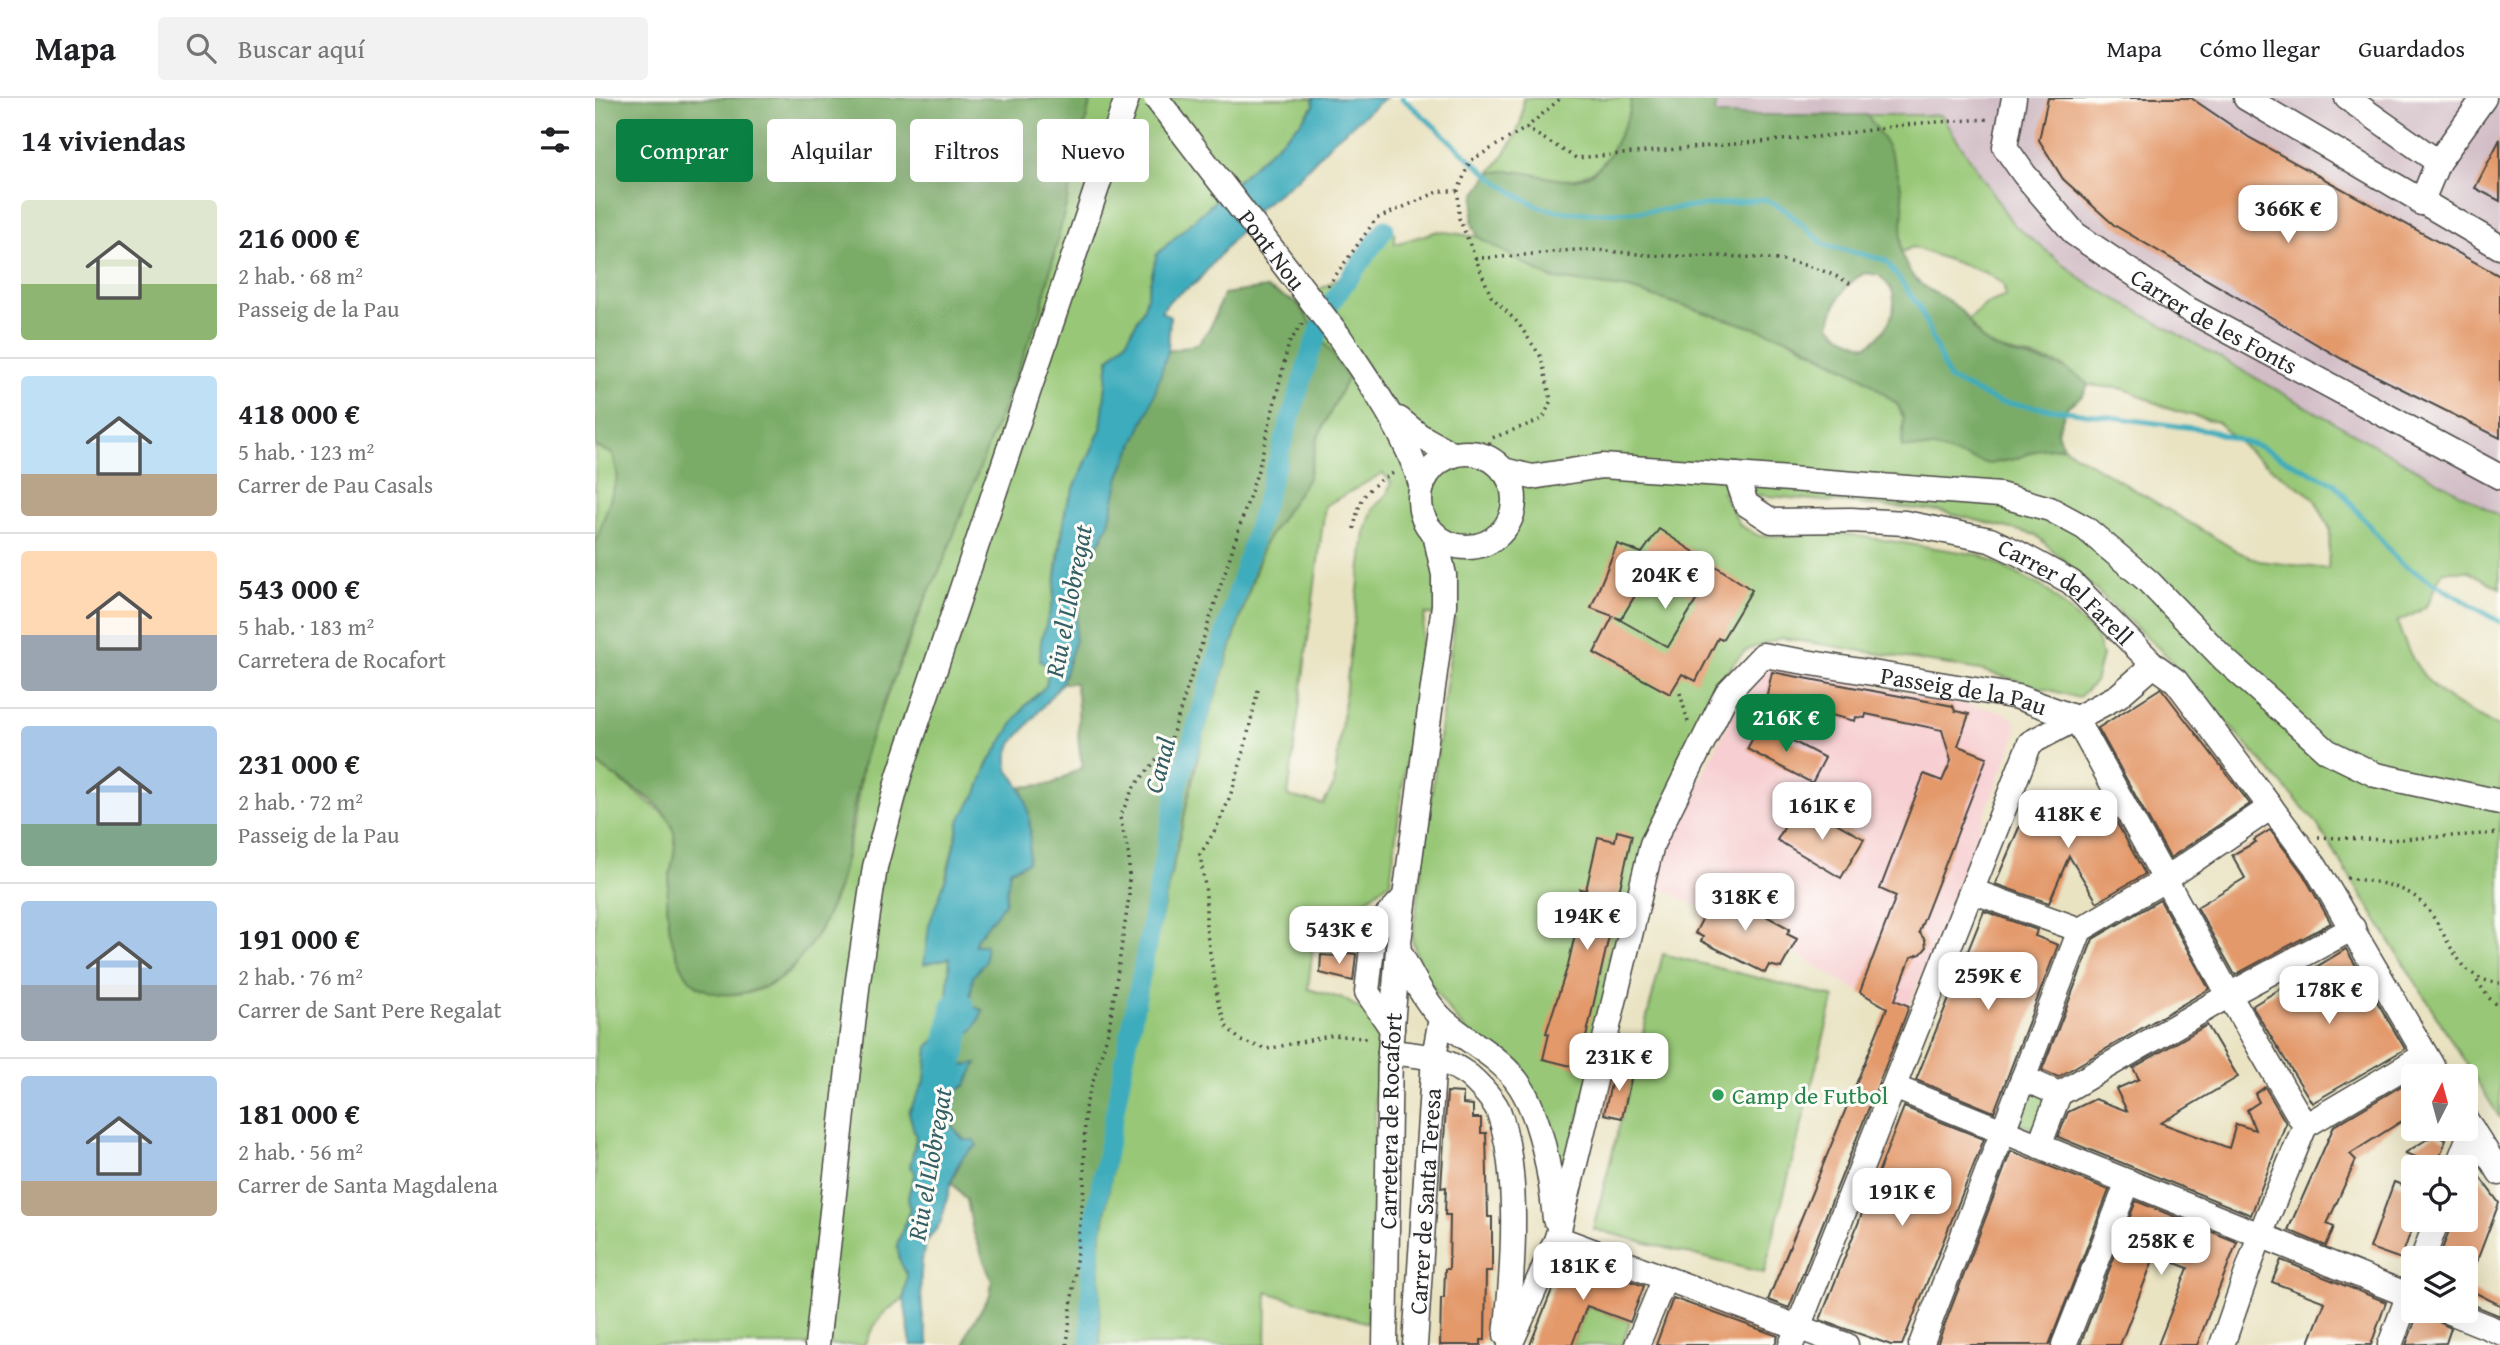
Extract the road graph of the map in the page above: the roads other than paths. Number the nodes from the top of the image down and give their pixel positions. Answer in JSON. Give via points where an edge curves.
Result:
{"nodes":[{"id":1,"x":1127,"y":98,"type":"edge"},
{"id":2,"x":1156,"y":98,"type":"edge"},
{"id":3,"x":2246,"y":98,"type":"edge"},
{"id":4,"x":2347,"y":98,"type":"edge"},
{"id":5,"x":2484,"y":98,"type":"edge"},
{"id":6,"x":2011,"y":109,"type":"edge"},
{"id":7,"x":2438,"y":162,"type":"junction"},
{"id":8,"x":2421,"y":203,"type":"junction"},
{"id":9,"x":2500,"y":247,"type":"edge"},
{"id":10,"x":1390,"y":412,"type":"junction"},
{"id":11,"x":1454,"y":455,"type":"junction"},
{"id":12,"x":1493,"y":463,"type":"junction"},
{"id":13,"x":1558,"y":475,"type":"junction"},
{"id":14,"x":1736,"y":475,"type":"junction"},
{"id":15,"x":1418,"y":476,"type":"junction"},
{"id":16,"x":2500,"y":477,"type":"edge"},
{"id":17,"x":1512,"y":514,"type":"junction"},
{"id":18,"x":1435,"y":534,"type":"junction"},
{"id":19,"x":1475,"y":546,"type":"junction"},
{"id":20,"x":1444,"y":605,"type":"junction"},
{"id":21,"x":2154,"y":665,"type":"junction"},
{"id":22,"x":2076,"y":718,"type":"junction"},
{"id":23,"x":2500,"y":802,"type":"edge"},
{"id":24,"x":2271,"y":807,"type":"junction"},
{"id":25,"x":2166,"y":879,"type":"junction"},
{"id":26,"x":1972,"y":891,"type":"junction"},
{"id":27,"x":1403,"y":899,"type":"junction"},
{"id":28,"x":2353,"y":928,"type":"junction"},
{"id":29,"x":2080,"y":930,"type":"junction"},
{"id":30,"x":1398,"y":949,"type":"junction"},
{"id":31,"x":2228,"y":995,"type":"junction"},
{"id":32,"x":1441,"y":1017,"type":"junction"},
{"id":33,"x":1391,"y":1034,"type":"junction"},
{"id":34,"x":2425,"y":1055,"type":"junction"},
{"id":35,"x":1434,"y":1057,"type":"junction"},
{"id":36,"x":2431,"y":1064,"type":"edge"},
{"id":37,"x":2023,"y":1078,"type":"junction"},
{"id":38,"x":1894,"y":1087,"type":"junction"},
{"id":39,"x":2059,"y":1094,"type":"junction"},
{"id":40,"x":2305,"y":1126,"type":"junction"},
{"id":41,"x":2003,"y":1131,"type":"junction"},
{"id":42,"x":2478,"y":1138,"type":"edge"},
{"id":43,"x":2039,"y":1146,"type":"junction"},
{"id":44,"x":2500,"y":1173,"type":"edge"},
{"id":45,"x":2128,"y":1182,"type":"junction"},
{"id":46,"x":2260,"y":1235,"type":"junction"},
{"id":47,"x":1557,"y":1238,"type":"junction"},
{"id":48,"x":1665,"y":1278,"type":"junction"},
{"id":49,"x":2401,"y":1288,"type":"edge"},
{"id":50,"x":2401,"y":1318,"type":"edge"},
{"id":51,"x":2478,"y":1323,"type":"edge"},
{"id":52,"x":2500,"y":1332,"type":"edge"},
{"id":53,"x":1795,"y":1336,"type":"edge"},
{"id":54,"x":817,"y":1345,"type":"edge"},
{"id":55,"x":1385,"y":1345,"type":"edge"},
{"id":56,"x":1415,"y":1345,"type":"edge"},
{"id":57,"x":1504,"y":1345,"type":"edge"},
{"id":58,"x":1510,"y":1345,"type":"edge"},
{"id":59,"x":1637,"y":1345,"type":"edge"},
{"id":60,"x":1846,"y":1345,"type":"edge"},
{"id":61,"x":1921,"y":1345,"type":"edge"},
{"id":62,"x":2064,"y":1345,"type":"edge"},
{"id":63,"x":2222,"y":1345,"type":"edge"},
{"id":64,"x":2390,"y":1345,"type":"edge"}],
"edges":[{"from":1,"to":54,"type":"street","via":[[899,776],[875,867]]},
{"from":2,"to":10,"type":"street","name":"Pont Nou","bridge":true,"via":[[1338,335]]},
{"from":3,"to":8,"type":"street"},
{"from":4,"to":7,"type":"street"},
{"from":5,"to":7,"type":"street"},
{"from":6,"to":16,"type":"street","name":"Carrer de les Fonts","via":[[2005,148],[2075,233],[2182,306]]},
{"from":7,"to":8,"type":"street"},
{"from":8,"to":9,"type":"street"},
{"from":10,"to":11,"type":"street"},
{"from":10,"to":15,"type":"street"},
{"from":11,"to":12,"type":"street","via":[[1468,453]]},
{"from":11,"to":15,"type":"street"},
{"from":12,"to":13,"type":"street","via":[[1532,477]]},
{"from":12,"to":17,"type":"street","via":[[1512,486]]},
{"from":13,"to":14,"type":"street","via":[[1602,466]]},
{"from":13,"to":17,"type":"street","via":[[1534,489]]},
{"from":14,"to":21,"type":"street","name":"Carrer del Farell","via":[[1745,504],[1772,521],[1905,523],[1958,532],[2009,549],[2071,582]]},
{"from":14,"to":23,"type":"street","via":[[2000,495],[2050,509],[2085,528],[2148,580],[2225,660],[2327,751],[2376,775]]},
{"from":15,"to":18,"type":"street","via":[[1422,513]]},
{"from":17,"to":19,"type":"street","via":[[1498,534]]},
{"from":18,"to":19,"type":"street","via":[[1450,543]]},
{"from":18,"to":20,"type":"street","via":[[1444,575]]},
{"from":19,"to":20,"type":"street","via":[[1453,577]]},
{"from":20,"to":27,"type":"street","name":"Carretera de Rocafort"},
{"from":21,"to":22,"type":"street","via":[[2117,696]]},
{"from":21,"to":24,"type":"street","name":"Carrer del Farell","via":[[2176,681]]},
{"from":22,"to":25,"type":"street"},
{"from":22,"to":26,"type":"street","via":[[2030,743]]},
{"from":22,"to":47,"type":"street","name":"Passeig de la Pau","via":[[2018,697],[1763,655],[1727,693],[1652,844]]},
{"from":24,"to":25,"type":"street"},
{"from":24,"to":28,"type":"street","name":"Carrer del Farell"},
{"from":25,"to":29,"type":"street"},
{"from":25,"to":31,"type":"street"},
{"from":26,"to":29,"type":"street"},
{"from":26,"to":38,"type":"street"},
{"from":27,"to":30,"type":"street","name":"Carretera de Rocafort"},
{"from":27,"to":33,"type":"street","via":[[1374,930],[1367,992]]},
{"from":28,"to":31,"type":"street"},
{"from":28,"to":34,"type":"street"},
{"from":29,"to":37,"type":"street"},
{"from":30,"to":32,"type":"street"},
{"from":30,"to":33,"type":"street","name":"Carretera de Rocafort"},
{"from":31,"to":39,"type":"street"},
{"from":31,"to":40,"type":"street"},
{"from":32,"to":33,"type":"street","via":[[1417,1011]]},
{"from":32,"to":35,"type":"street","name":"Carrer de Santa Teresa"},
{"from":32,"to":47,"type":"street","via":[[1478,1043],[1516,1080],[1545,1151]]},
{"from":33,"to":35,"type":"street"},
{"from":33,"to":55,"type":"street","name":"Carretera de Rocafort"},
{"from":34,"to":36,"type":"street"},
{"from":34,"to":40,"type":"street"},
{"from":35,"to":56,"type":"street","name":"Carrer de Santa Teresa"},
{"from":35,"to":57,"type":"street","via":[[1464,1072],[1497,1108],[1510,1160],[1511,1291]]},
{"from":37,"to":39,"type":"street"},
{"from":37,"to":41,"type":"street"},
{"from":38,"to":41,"type":"street"},
{"from":38,"to":53,"type":"street"},
{"from":39,"to":43,"type":"street"},
{"from":40,"to":46,"type":"street"},
{"from":41,"to":43,"type":"street"},
{"from":41,"to":61,"type":"street"},
{"from":42,"to":44,"type":"street"},
{"from":43,"to":45,"type":"street"},
{"from":45,"to":46,"type":"street"},
{"from":45,"to":62,"type":"street"},
{"from":46,"to":49,"type":"street"},
{"from":46,"to":63,"type":"street"},
{"from":47,"to":48,"type":"street"},
{"from":47,"to":58,"type":"street"},
{"from":48,"to":53,"type":"street"},
{"from":48,"to":59,"type":"street"},
{"from":50,"to":64,"type":"street"},
{"from":51,"to":52,"type":"street"},
{"from":53,"to":60,"type":"street"}]}
